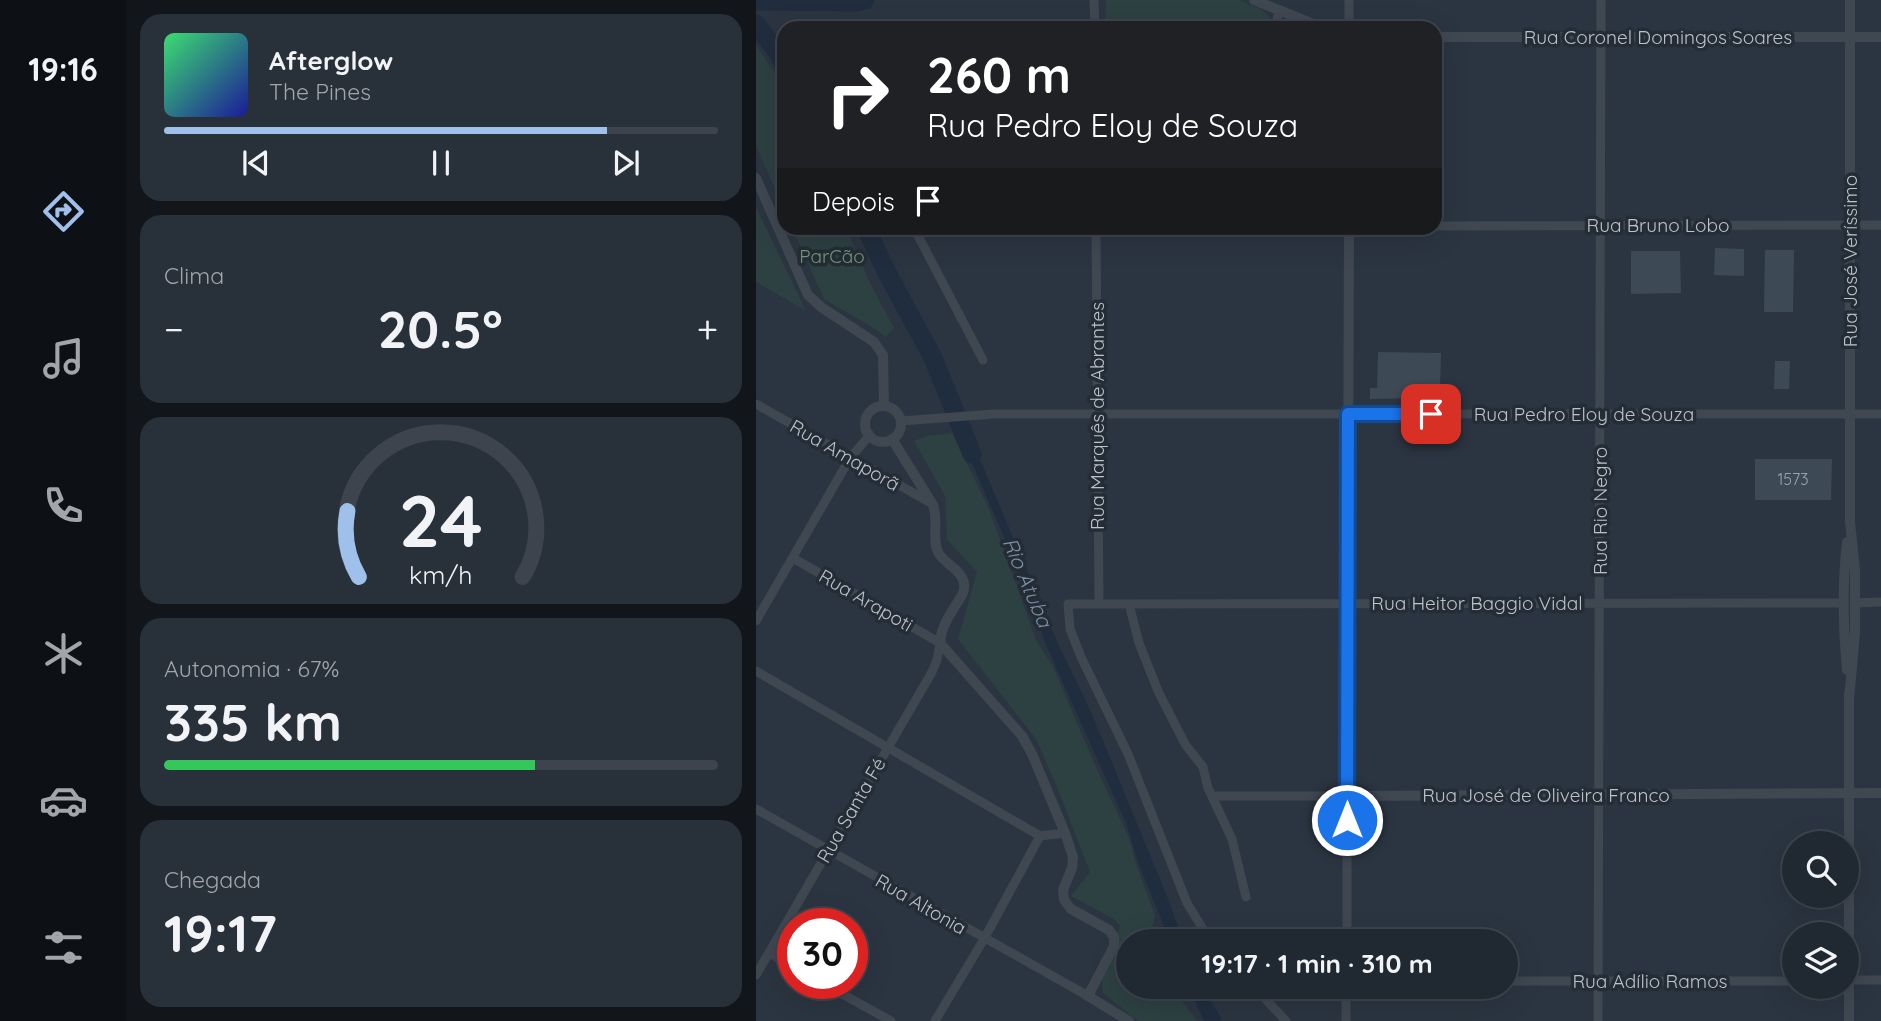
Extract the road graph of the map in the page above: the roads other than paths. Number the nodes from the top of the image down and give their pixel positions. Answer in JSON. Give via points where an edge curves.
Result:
{"nodes":[{"id":1,"x":1094,"y":0,"type":"edge"},
{"id":2,"x":1254,"y":0,"type":"edge"},
{"id":3,"x":1349,"y":0,"type":"edge"},
{"id":4,"x":1601,"y":0,"type":"edge"},
{"id":5,"x":1850,"y":0,"type":"edge"},
{"id":6,"x":1279,"y":11,"type":"junction"},
{"id":7,"x":1095,"y":21,"type":"edge"},
{"id":8,"x":1277,"y":21,"type":"edge"},
{"id":9,"x":1305,"y":21,"type":"edge"},
{"id":10,"x":1349,"y":21,"type":"edge"},
{"id":11,"x":1442,"y":37,"type":"edge"},
{"id":12,"x":1601,"y":37,"type":"junction"},
{"id":13,"x":1850,"y":37,"type":"junction"},
{"id":14,"x":1881,"y":37,"type":"edge"},
{"id":15,"x":756,"y":178,"type":"edge"},
{"id":16,"x":777,"y":225,"type":"edge"},
{"id":17,"x":1601,"y":225,"type":"junction"},
{"id":18,"x":1850,"y":225,"type":"junction"},
{"id":19,"x":1881,"y":225,"type":"edge"},
{"id":20,"x":1442,"y":226,"type":"edge"},
{"id":21,"x":781,"y":235,"type":"edge"},
{"id":22,"x":918,"y":235,"type":"edge"},
{"id":23,"x":1096,"y":235,"type":"edge"},
{"id":24,"x":1349,"y":235,"type":"edge"},
{"id":25,"x":983,"y":360,"type":"dead end"},
{"id":26,"x":756,"y":404,"type":"edge"},
{"id":27,"x":884,"y":406,"type":"junction"},
{"id":28,"x":1097,"y":414,"type":"junction"},
{"id":29,"x":1348,"y":414,"type":"junction"},
{"id":30,"x":1600,"y":414,"type":"junction"},
{"id":31,"x":1850,"y":414,"type":"junction"},
{"id":32,"x":1881,"y":414,"type":"edge"},
{"id":33,"x":901,"y":421,"type":"junction"},
{"id":34,"x":870,"y":435,"type":"junction"},
{"id":35,"x":892,"y":439,"type":"junction"},
{"id":36,"x":850,"y":458,"type":"junction"},
{"id":37,"x":933,"y":505,"type":"junction"},
{"id":38,"x":793,"y":558,"type":"junction"},
{"id":39,"x":1600,"y":603,"type":"junction"},
{"id":40,"x":1849,"y":603,"type":"junction"},
{"id":41,"x":1881,"y":603,"type":"edge"},
{"id":42,"x":1099,"y":604,"type":"junction"},
{"id":43,"x":1129,"y":604,"type":"junction"},
{"id":44,"x":1348,"y":604,"type":"junction"},
{"id":45,"x":756,"y":621,"type":"edge"},
{"id":46,"x":940,"y":643,"type":"junction"},
{"id":47,"x":756,"y":671,"type":"edge"},
{"id":48,"x":888,"y":748,"type":"junction"},
{"id":49,"x":1849,"y":793,"type":"junction"},
{"id":50,"x":1881,"y":793,"type":"edge"},
{"id":51,"x":1599,"y":794,"type":"junction"},
{"id":52,"x":1212,"y":796,"type":"junction"},
{"id":53,"x":1347,"y":796,"type":"junction"},
{"id":54,"x":756,"y":809,"type":"edge"},
{"id":55,"x":1065,"y":833,"type":"junction"},
{"id":56,"x":1040,"y":836,"type":"junction"},
{"id":57,"x":828,"y":850,"type":"junction"},
{"id":58,"x":1246,"y":897,"type":"dead end"},
{"id":59,"x":1848,"y":922,"type":"edge"},
{"id":60,"x":1203,"y":929,"type":"edge"},
{"id":61,"x":1346,"y":929,"type":"edge"},
{"id":62,"x":984,"y":939,"type":"junction"},
{"id":63,"x":769,"y":953,"type":"junction"},
{"id":64,"x":777,"y":957,"type":"edge"},
{"id":65,"x":756,"y":975,"type":"edge"},
{"id":66,"x":1859,"y":980,"type":"edge"},
{"id":67,"x":1881,"y":980,"type":"edge"},
{"id":68,"x":1518,"y":981,"type":"edge"},
{"id":69,"x":1598,"y":981,"type":"junction"},
{"id":70,"x":1782,"y":981,"type":"edge"},
{"id":71,"x":1088,"y":996,"type":"junction"},
{"id":72,"x":851,"y":999,"type":"edge"},
{"id":73,"x":1265,"y":999,"type":"edge"},
{"id":74,"x":1346,"y":999,"type":"edge"},
{"id":75,"x":1848,"y":999,"type":"edge"},
{"id":76,"x":891,"y":1021,"type":"edge"},
{"id":77,"x":935,"y":1021,"type":"edge"},
{"id":78,"x":1129,"y":1021,"type":"edge"},
{"id":79,"x":1286,"y":1021,"type":"edge"},
{"id":80,"x":1346,"y":1021,"type":"edge"},
{"id":81,"x":1598,"y":1021,"type":"edge"},
{"id":82,"x":1849,"y":1021,"type":"edge"}],
"edges":[{"from":1,"to":7,"type":"street"},
{"from":2,"to":6,"type":"street"},
{"from":3,"to":10,"type":"street"},
{"from":4,"to":12,"type":"street","name":"Rua Rio Negro"},
{"from":5,"to":13,"type":"street","name":"Rua José Veríssimo"},
{"from":6,"to":8,"type":"street"},
{"from":6,"to":9,"type":"street"},
{"from":11,"to":12,"type":"street","name":"Rua Coronel Domingos Soares"},
{"from":12,"to":13,"type":"street","name":"Rua Coronel Domingos Soares"},
{"from":12,"to":17,"type":"street","name":"Rua Rio Negro"},
{"from":13,"to":14,"type":"street","name":"Rua Coronel Domingos Soares"},
{"from":13,"to":18,"type":"street","name":"Rua José Veríssimo"},
{"from":15,"to":16,"type":"street"},
{"from":17,"to":18,"type":"street","name":"Rua Bruno Lobo"},
{"from":17,"to":20,"type":"street","name":"Rua Bruno Lobo"},
{"from":17,"to":30,"type":"street","name":"Rua Rio Negro"},
{"from":18,"to":19,"type":"street","name":"Rua Bruno Lobo"},
{"from":18,"to":31,"type":"street","name":"Rua José Veríssimo"},
{"from":21,"to":27,"type":"street","via":[[808,295],[874,342],[883,355]]},
{"from":22,"to":25,"type":"street"},
{"from":23,"to":28,"type":"street","name":"Rua Marquês de Abrantes"},
{"from":24,"to":29,"type":"street"},
{"from":26,"to":36,"type":"street","name":"Rua Amaporã"},
{"from":27,"to":33,"type":"street","via":[[897,412]]},
{"from":27,"to":34,"type":"street","via":[[866,419]]},
{"from":28,"to":29,"type":"street","name":"Rua Pedro Eloy de Souza"},
{"from":28,"to":33,"type":"street","name":"Rua Pedro Eloy de Souza","via":[[994,414]]},
{"from":28,"to":42,"type":"street","name":"Rua Marquês de Abrantes"},
{"from":29,"to":30,"type":"street","name":"Rua Pedro Eloy de Souza"},
{"from":29,"to":44,"type":"street"},
{"from":30,"to":31,"type":"street","name":"Rua Pedro Eloy de Souza"},
{"from":30,"to":39,"type":"street","name":"Rua Rio Negro"},
{"from":31,"to":32,"type":"street","name":"Rua Pedro Eloy de Souza"},
{"from":31,"to":40,"type":"street","name":"Rua José Veríssimo","via":[[1855,570]]},
{"from":33,"to":35,"type":"street"},
{"from":34,"to":35,"type":"street","via":[[880,441]]},
{"from":34,"to":36,"type":"street"},
{"from":35,"to":37,"type":"street"},
{"from":36,"to":37,"type":"street","name":"Rua Amaporã"},
{"from":36,"to":38,"type":"street"},
{"from":37,"to":46,"type":"street","via":[[937,515],[935,546],[965,584],[944,623]]},
{"from":38,"to":45,"type":"street"},
{"from":38,"to":46,"type":"street","name":"Rua Arapoti"},
{"from":39,"to":40,"type":"street","name":"Rua Heitor Baggio Vidal"},
{"from":39,"to":44,"type":"street","name":"Rua Heitor Baggio Vidal"},
{"from":39,"to":51,"type":"street","name":"Rua Rio Negro"},
{"from":40,"to":41,"type":"street","name":"Rua Heitor Baggio Vidal"},
{"from":40,"to":49,"type":"street","name":"Rua José Veríssimo","via":[[1855,634],[1849,700]]},
{"from":42,"to":43,"type":"street","name":"Rua Heitor Baggio Vidal"},
{"from":42,"to":60,"type":"street","name":"Rua Heitor Baggio Vidal","via":[[1068,604],[1070,629],[1136,772],[1187,903]]},
{"from":43,"to":44,"type":"street","name":"Rua Heitor Baggio Vidal"},
{"from":43,"to":52,"type":"street","via":[[1149,670],[1185,744],[1201,763]]},
{"from":44,"to":53,"type":"street"},
{"from":46,"to":48,"type":"street","name":"Rua Santa Fé","via":[[932,672]]},
{"from":46,"to":55,"type":"street","via":[[1022,736]]},
{"from":47,"to":48,"type":"street"},
{"from":48,"to":56,"type":"street"},
{"from":48,"to":57,"type":"street","name":"Rua Santa Fé"},
{"from":49,"to":50,"type":"street","name":"Rua José de Oliveira Franco"},
{"from":49,"to":51,"type":"street","name":"Rua José de Oliveira Franco"},
{"from":49,"to":59,"type":"street","name":"Rua José Veríssimo"},
{"from":51,"to":53,"type":"street","name":"Rua José de Oliveira Franco"},
{"from":51,"to":69,"type":"street","name":"Rua Rio Negro"},
{"from":52,"to":53,"type":"street","name":"Rua José de Oliveira Franco"},
{"from":52,"to":58,"type":"street","via":[[1232,839]]},
{"from":53,"to":61,"type":"street"},
{"from":54,"to":57,"type":"street","name":"Rua Altonia"},
{"from":55,"to":56,"type":"street"},
{"from":55,"to":71,"type":"street","via":[[1073,857],[1064,900],[1114,937],[1114,946]]},
{"from":56,"to":62,"type":"street"},
{"from":57,"to":62,"type":"street","name":"Rua Altonia"},
{"from":57,"to":63,"type":"street","name":"Rua Santa Fé"},
{"from":62,"to":71,"type":"street","name":"Rua Altonia"},
{"from":62,"to":77,"type":"street"},
{"from":63,"to":64,"type":"street"},
{"from":63,"to":65,"type":"street","name":"Rua Santa Fé"},
{"from":66,"to":67,"type":"street"},
{"from":68,"to":69,"type":"street","name":"Rua Adílio Ramos"},
{"from":69,"to":70,"type":"street","name":"Rua Adílio Ramos"},
{"from":69,"to":81,"type":"street","name":"Rua Rio Negro"},
{"from":71,"to":78,"type":"street"},
{"from":72,"to":76,"type":"street"},
{"from":73,"to":79,"type":"street"},
{"from":74,"to":80,"type":"street"},
{"from":75,"to":82,"type":"street","name":"Rua José Veríssimo"}]}
